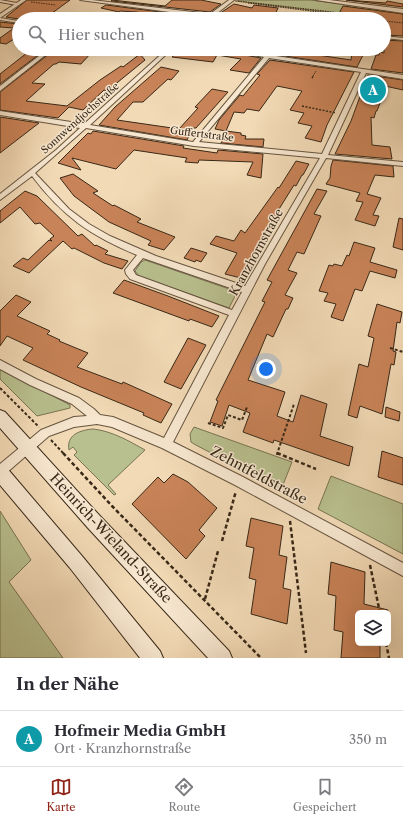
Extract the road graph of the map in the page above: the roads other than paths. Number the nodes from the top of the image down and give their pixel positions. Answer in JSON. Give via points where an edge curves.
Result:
{"nodes":[{"id":1,"x":82,"y":0,"type":"edge"},
{"id":2,"x":232,"y":0,"type":"edge"},
{"id":3,"x":318,"y":0,"type":"edge"},
{"id":4,"x":0,"y":1,"type":"edge"},
{"id":5,"x":25,"y":1,"type":"edge"},
{"id":6,"x":17,"y":4,"type":"junction"},
{"id":7,"x":403,"y":11,"type":"edge"},
{"id":8,"x":178,"y":12,"type":"edge"},
{"id":9,"x":216,"y":12,"type":"edge"},
{"id":10,"x":0,"y":18,"type":"edge"},
{"id":11,"x":12,"y":21,"type":"edge"},
{"id":12,"x":391,"y":38,"type":"edge"},
{"id":13,"x":403,"y":39,"type":"edge"},
{"id":14,"x":42,"y":56,"type":"edge"},
{"id":15,"x":162,"y":56,"type":"edge"},
{"id":16,"x":268,"y":56,"type":"joint"},
{"id":17,"x":364,"y":71,"type":"junction"},
{"id":18,"x":403,"y":77,"type":"edge"},
{"id":19,"x":0,"y":89,"type":"edge"},
{"id":20,"x":0,"y":113,"type":"edge"},
{"id":21,"x":83,"y":127,"type":"junction"},
{"id":22,"x":194,"y":144,"type":"junction"},
{"id":23,"x":325,"y":155,"type":"junction"},
{"id":24,"x":403,"y":164,"type":"edge"},
{"id":25,"x":31,"y":174,"type":"junction"},
{"id":26,"x":0,"y":198,"type":"edge"},
{"id":27,"x":141,"y":255,"type":"junction"},
{"id":28,"x":247,"y":290,"type":"junction"},
{"id":29,"x":235,"y":314,"type":"junction"},
{"id":30,"x":0,"y":364,"type":"edge"},
{"id":31,"x":0,"y":417,"type":"edge"},
{"id":32,"x":97,"y":418,"type":"junction"},
{"id":33,"x":166,"y":444,"type":"junction"},
{"id":34,"x":28,"y":447,"type":"junction"},
{"id":35,"x":0,"y":472,"type":"edge"},
{"id":36,"x":403,"y":570,"type":"edge"},
{"id":37,"x":153,"y":658,"type":"edge"},
{"id":38,"x":222,"y":658,"type":"edge"}],
"edges":[{"from":1,"to":8,"type":"street"},
{"from":2,"to":9,"type":"street"},
{"from":3,"to":7,"type":"street"},
{"from":4,"to":6,"type":"street"},
{"from":5,"to":6,"type":"street"},
{"from":6,"to":10,"type":"street"},
{"from":10,"to":11,"type":"street"},
{"from":12,"to":13,"type":"street"},
{"from":14,"to":19,"type":"street"},
{"from":15,"to":21,"type":"street","name":"Sonnwendjochstraße"},
{"from":16,"to":17,"type":"street"},
{"from":16,"to":22,"type":"street"},
{"from":17,"to":18,"type":"street"},
{"from":17,"to":23,"type":"street","name":"Kranzhornstraße"},
{"from":20,"to":21,"type":"street","name":"Guffertstraße"},
{"from":21,"to":22,"type":"street","name":"Guffertstraße"},
{"from":21,"to":25,"type":"street","name":"Sonnwendjochstraße"},
{"from":22,"to":23,"type":"street","name":"Guffertstraße"},
{"from":23,"to":24,"type":"street","name":"Guffertstraße"},
{"from":23,"to":28,"type":"street","name":"Kranzhornstraße"},
{"from":25,"to":26,"type":"street","name":"Sonnwendjochstraße"},
{"from":25,"to":27,"type":"street","via":[[66,211],[105,237]]},
{"from":27,"to":28,"type":"street"},
{"from":27,"to":29,"type":"street","via":[[129,270],[133,277]]},
{"from":28,"to":29,"type":"street","name":"Kranzhornstraße"},
{"from":29,"to":33,"type":"street","name":"Kranzhornstraße"},
{"from":30,"to":32,"type":"street","name":"Zehntfeldstraße","via":[[78,401]]},
{"from":31,"to":34,"type":"main road","name":"Heinrich-Wieland-Straße"},
{"from":32,"to":33,"type":"street","name":"Zehntfeldstraße"},
{"from":32,"to":34,"type":"street","name":"Zehntfeldstraße","via":[[74,422],[45,433]]},
{"from":33,"to":36,"type":"street","name":"Zehntfeldstraße"},
{"from":34,"to":35,"type":"street","name":"Zehntfeldstraße"},
{"from":34,"to":38,"type":"main road","name":"Heinrich-Wieland-Straße","via":[[94,522]]},
{"from":35,"to":37,"type":"main road"}]}
